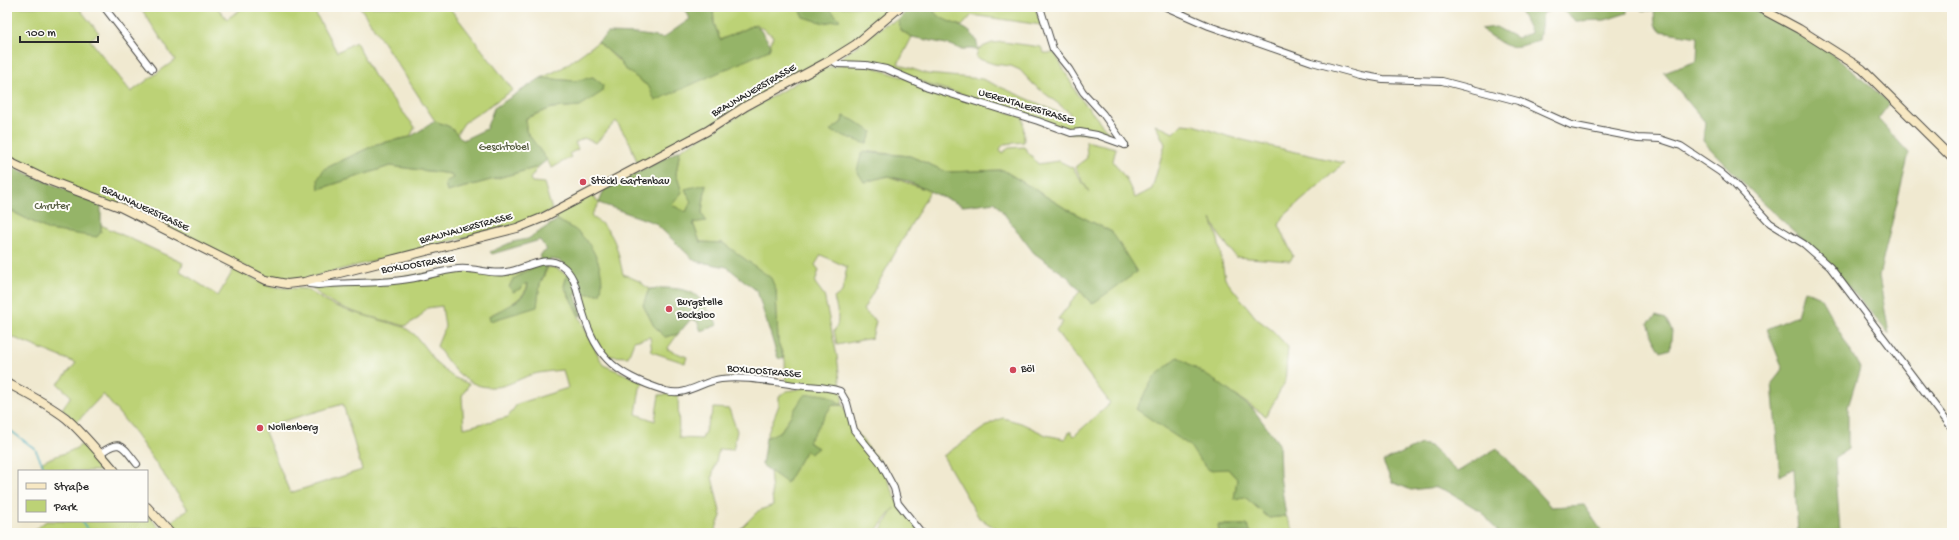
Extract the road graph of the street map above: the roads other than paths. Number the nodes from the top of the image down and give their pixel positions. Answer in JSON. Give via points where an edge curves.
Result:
{"nodes":[{"id":1,"x":104,"y":7,"type":"edge"},
{"id":2,"x":900,"y":7,"type":"edge"},
{"id":3,"x":1040,"y":7,"type":"edge"},
{"id":4,"x":1166,"y":7,"type":"edge"},
{"id":5,"x":1758,"y":7,"type":"edge"},
{"id":6,"x":831,"y":60,"type":"junction"},
{"id":7,"x":152,"y":69,"type":"dead end"},
{"id":8,"x":1952,"y":158,"type":"edge"},
{"id":9,"x":7,"y":161,"type":"edge"},
{"id":10,"x":308,"y":282,"type":"junction"},
{"id":11,"x":7,"y":383,"type":"edge"},
{"id":12,"x":1952,"y":428,"type":"edge"},
{"id":13,"x":100,"y":454,"type":"junction"},
{"id":14,"x":137,"y":464,"type":"dead end"},
{"id":15,"x":114,"y":470,"type":"edge"},
{"id":16,"x":148,"y":508,"type":"edge"},
{"id":17,"x":170,"y":533,"type":"edge"},
{"id":18,"x":922,"y":533,"type":"edge"}],
"edges":[{"from":1,"to":7,"type":"street"},
{"from":2,"to":6,"type":"street","name":"BRAUNAUERSTRASSE","via":[[855,45]]},
{"from":3,"to":6,"type":"street","name":"UERENTALERSTRASSE","via":[[1053,49],[1083,92],[1126,145],[1097,135],[1071,133],[928,87],[886,69],[838,64]]},
{"from":4,"to":12,"type":"street","via":[[1209,26],[1326,66],[1383,79],[1442,81],[1518,101],[1571,126],[1638,138],[1660,139],[1681,146],[1720,172],[1770,223],[1804,244],[1830,267]]},
{"from":5,"to":8,"type":"street","via":[[1799,29],[1862,69]]},
{"from":6,"to":10,"type":"street","name":"BRAUNAUERSTRASSE","via":[[746,106],[707,131],[542,218],[510,230]]},
{"from":9,"to":10,"type":"street","name":"BRAUNAUERSTRASSE","via":[[45,179],[120,208],[266,280],[287,284]]},
{"from":10,"to":18,"type":"street","name":"BOXLOOSTRASSE","via":[[318,285],[398,280],[463,269],[504,273],[538,262],[554,262],[565,268],[574,280],[589,332],[597,348],[613,366],[632,377],[672,392],[689,391],[713,380],[726,378],[770,380],[840,391],[847,404],[854,430],[880,462],[894,488],[898,503]]},
{"from":11,"to":13,"type":"street","via":[[58,412]]},
{"from":13,"to":14,"type":"street","via":[[114,444],[119,444]]},
{"from":13,"to":15,"type":"street"},
{"from":16,"to":17,"type":"street"}]}
